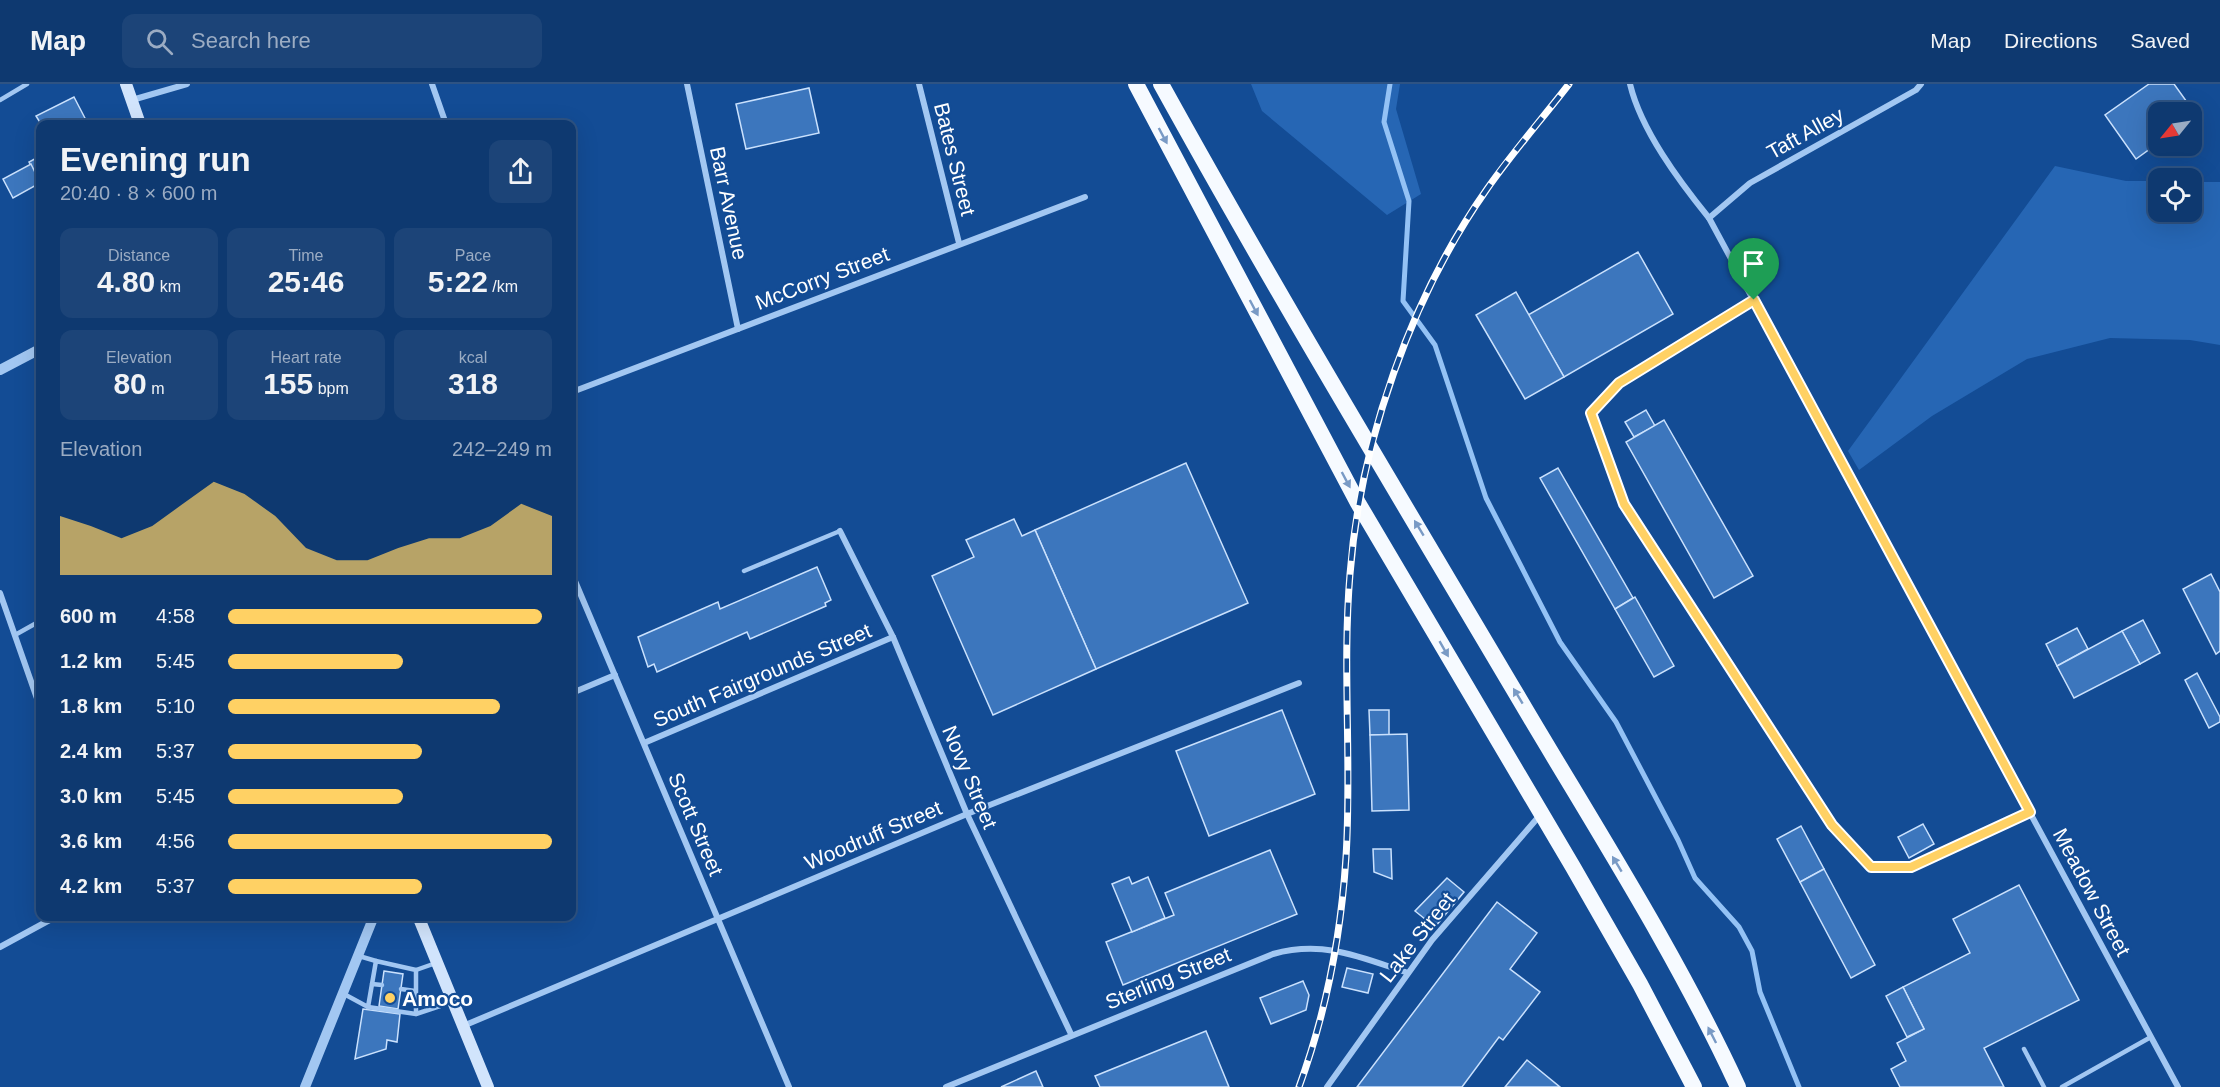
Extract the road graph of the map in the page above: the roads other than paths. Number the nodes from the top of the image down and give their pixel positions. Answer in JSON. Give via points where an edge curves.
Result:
{"nodes":[{"id":1,"x":27,"y":84,"type":"edge"},
{"id":2,"x":126,"y":84,"type":"edge"},
{"id":3,"x":187,"y":84,"type":"edge"},
{"id":4,"x":432,"y":84,"type":"edge"},
{"id":5,"x":687,"y":84,"type":"edge"},
{"id":6,"x":919,"y":84,"type":"edge"},
{"id":7,"x":1136,"y":84,"type":"edge"},
{"id":8,"x":1161,"y":84,"type":"edge"},
{"id":9,"x":1630,"y":84,"type":"edge"},
{"id":10,"x":1921,"y":84,"type":"edge"},
{"id":11,"x":0,"y":100,"type":"edge"},
{"id":12,"x":132,"y":100,"type":"junction"},
{"id":13,"x":139,"y":120,"type":"edge"},
{"id":14,"x":445,"y":120,"type":"edge"},
{"id":15,"x":1085,"y":196,"type":"dead end"},
{"id":16,"x":1708,"y":218,"type":"junction"},
{"id":17,"x":959,"y":243,"type":"junction"},
{"id":18,"x":1754,"y":300,"type":"junction"},
{"id":19,"x":738,"y":329,"type":"junction"},
{"id":20,"x":36,"y":351,"type":"edge"},
{"id":21,"x":0,"y":370,"type":"edge"},
{"id":22,"x":576,"y":390,"type":"edge"},
{"id":23,"x":840,"y":531,"type":"joint"},
{"id":24,"x":744,"y":571,"type":"dead end"},
{"id":25,"x":576,"y":583,"type":"edge"},
{"id":26,"x":0,"y":593,"type":"edge"},
{"id":27,"x":36,"y":623,"type":"edge"},
{"id":28,"x":15,"y":635,"type":"junction"},
{"id":29,"x":893,"y":637,"type":"junction"},
{"id":30,"x":615,"y":675,"type":"junction"},
{"id":31,"x":1299,"y":683,"type":"dead end"},
{"id":32,"x":576,"y":691,"type":"edge"},
{"id":33,"x":36,"y":695,"type":"edge"},
{"id":34,"x":644,"y":743,"type":"junction"},
{"id":35,"x":2030,"y":812,"type":"junction"},
{"id":36,"x":967,"y":814,"type":"junction"},
{"id":37,"x":1541,"y":814,"type":"junction"},
{"id":38,"x":718,"y":917,"type":"junction"},
{"id":39,"x":48,"y":921,"type":"edge"},
{"id":40,"x":372,"y":921,"type":"edge"},
{"id":41,"x":420,"y":921,"type":"edge"},
{"id":42,"x":0,"y":947,"type":"edge"},
{"id":43,"x":358,"y":956,"type":"junction"},
{"id":44,"x":376,"y":961,"type":"junction"},
{"id":45,"x":436,"y":963,"type":"junction"},
{"id":46,"x":416,"y":970,"type":"junction"},
{"id":47,"x":1408,"y":973,"type":"junction"},
{"id":48,"x":372,"y":984,"type":"junction"},
{"id":49,"x":382,"y":985,"type":"dead end"},
{"id":50,"x":401,"y":989,"type":"dead end"},
{"id":51,"x":415,"y":991,"type":"junction"},
{"id":52,"x":344,"y":994,"type":"junction"},
{"id":53,"x":452,"y":1002,"type":"junction"},
{"id":54,"x":368,"y":1007,"type":"junction"},
{"id":55,"x":416,"y":1014,"type":"junction"},
{"id":56,"x":462,"y":1026,"type":"junction"},
{"id":57,"x":1071,"y":1034,"type":"junction"},
{"id":58,"x":2151,"y":1037,"type":"junction"},
{"id":59,"x":2024,"y":1048,"type":"dead end"},
{"id":60,"x":305,"y":1087,"type":"edge"},
{"id":61,"x":488,"y":1087,"type":"edge"},
{"id":62,"x":789,"y":1087,"type":"edge"},
{"id":63,"x":946,"y":1087,"type":"edge"},
{"id":64,"x":1327,"y":1087,"type":"edge"},
{"id":65,"x":1694,"y":1087,"type":"edge"},
{"id":66,"x":1738,"y":1087,"type":"edge"},
{"id":67,"x":2044,"y":1087,"type":"edge"},
{"id":68,"x":2062,"y":1087,"type":"edge"},
{"id":69,"x":2178,"y":1087,"type":"edge"}],
"edges":[{"from":1,"to":11,"type":"lane"},
{"from":2,"to":12,"type":"main road"},
{"from":3,"to":12,"type":"street"},
{"from":4,"to":14,"type":"street"},
{"from":5,"to":19,"type":"street","name":"Barr Avenue"},
{"from":6,"to":17,"type":"street","name":"Bates Street"},
{"from":7,"to":37,"type":"highway","one_way":true,"via":[[1358,503]]},
{"from":66,"to":8,"type":"highway","one_way":true,"via":[[1627,880],[1297,324]]},
{"from":9,"to":16,"type":"street","name":"Meadow Street","via":[[1634,102],[1681,183]]},
{"from":10,"to":16,"type":"street","name":"Taft Alley","via":[[1750,183]]},
{"from":12,"to":13,"type":"main road"},
{"from":15,"to":17,"type":"street","name":"McCorry Street"},
{"from":16,"to":18,"type":"street","name":"Meadow Street"},
{"from":17,"to":19,"type":"street","name":"McCorry Street"},
{"from":18,"to":35,"type":"street","name":"Meadow Street"},
{"from":18,"to":35,"type":"lane","via":[[1619,383],[1591,413],[1624,504],[1832,825],[1871,867],[1911,867]]},
{"from":19,"to":22,"type":"street","name":"McCorry Street"},
{"from":20,"to":21,"type":"street"},
{"from":23,"to":24,"type":"lane"},
{"from":23,"to":29,"type":"street","name":"Novy Street"},
{"from":25,"to":30,"type":"street","name":"Scott Street"},
{"from":26,"to":28,"type":"street"},
{"from":27,"to":28,"type":"lane"},
{"from":28,"to":33,"type":"street"},
{"from":29,"to":34,"type":"street","name":"South Fairgrounds Street"},
{"from":29,"to":36,"type":"street","name":"Novy Street"},
{"from":30,"to":32,"type":"street"},
{"from":30,"to":34,"type":"street","name":"Scott Street"},
{"from":31,"to":36,"type":"street","name":"Woodruff Street"},
{"from":34,"to":38,"type":"street","name":"Scott Street"},
{"from":35,"to":58,"type":"street","name":"Meadow Street"},
{"from":36,"to":38,"type":"street","name":"Woodruff Street"},
{"from":36,"to":57,"type":"street","name":"Novy Street"},
{"from":37,"to":47,"type":"street","name":"Lake Street"},
{"from":37,"to":65,"type":"highway","via":[[1640,984]]},
{"from":38,"to":56,"type":"street","name":"Woodruff Street"},
{"from":38,"to":62,"type":"street","name":"Scott Street"},
{"from":39,"to":42,"type":"street"},
{"from":40,"to":43,"type":"street"},
{"from":41,"to":45,"type":"main road"},
{"from":43,"to":44,"type":"lane"},
{"from":43,"to":52,"type":"street"},
{"from":44,"to":46,"type":"lane"},
{"from":44,"to":48,"type":"lane"},
{"from":45,"to":46,"type":"lane"},
{"from":45,"to":53,"type":"main road"},
{"from":46,"to":51,"type":"lane"},
{"from":47,"to":57,"type":"street","name":"Sterling Street","via":[[1337,949],[1295,948]]},
{"from":47,"to":64,"type":"street","name":"Lake Street"},
{"from":48,"to":49,"type":"lane"},
{"from":48,"to":54,"type":"lane"},
{"from":50,"to":51,"type":"lane"},
{"from":51,"to":55,"type":"lane"},
{"from":52,"to":54,"type":"lane"},
{"from":52,"to":60,"type":"street"},
{"from":53,"to":55,"type":"lane"},
{"from":53,"to":56,"type":"main road"},
{"from":54,"to":55,"type":"lane"},
{"from":56,"to":61,"type":"main road"},
{"from":57,"to":63,"type":"street","name":"Sterling Street"},
{"from":58,"to":68,"type":"lane"},
{"from":58,"to":69,"type":"street","name":"Meadow Street"},
{"from":59,"to":67,"type":"lane"}]}
